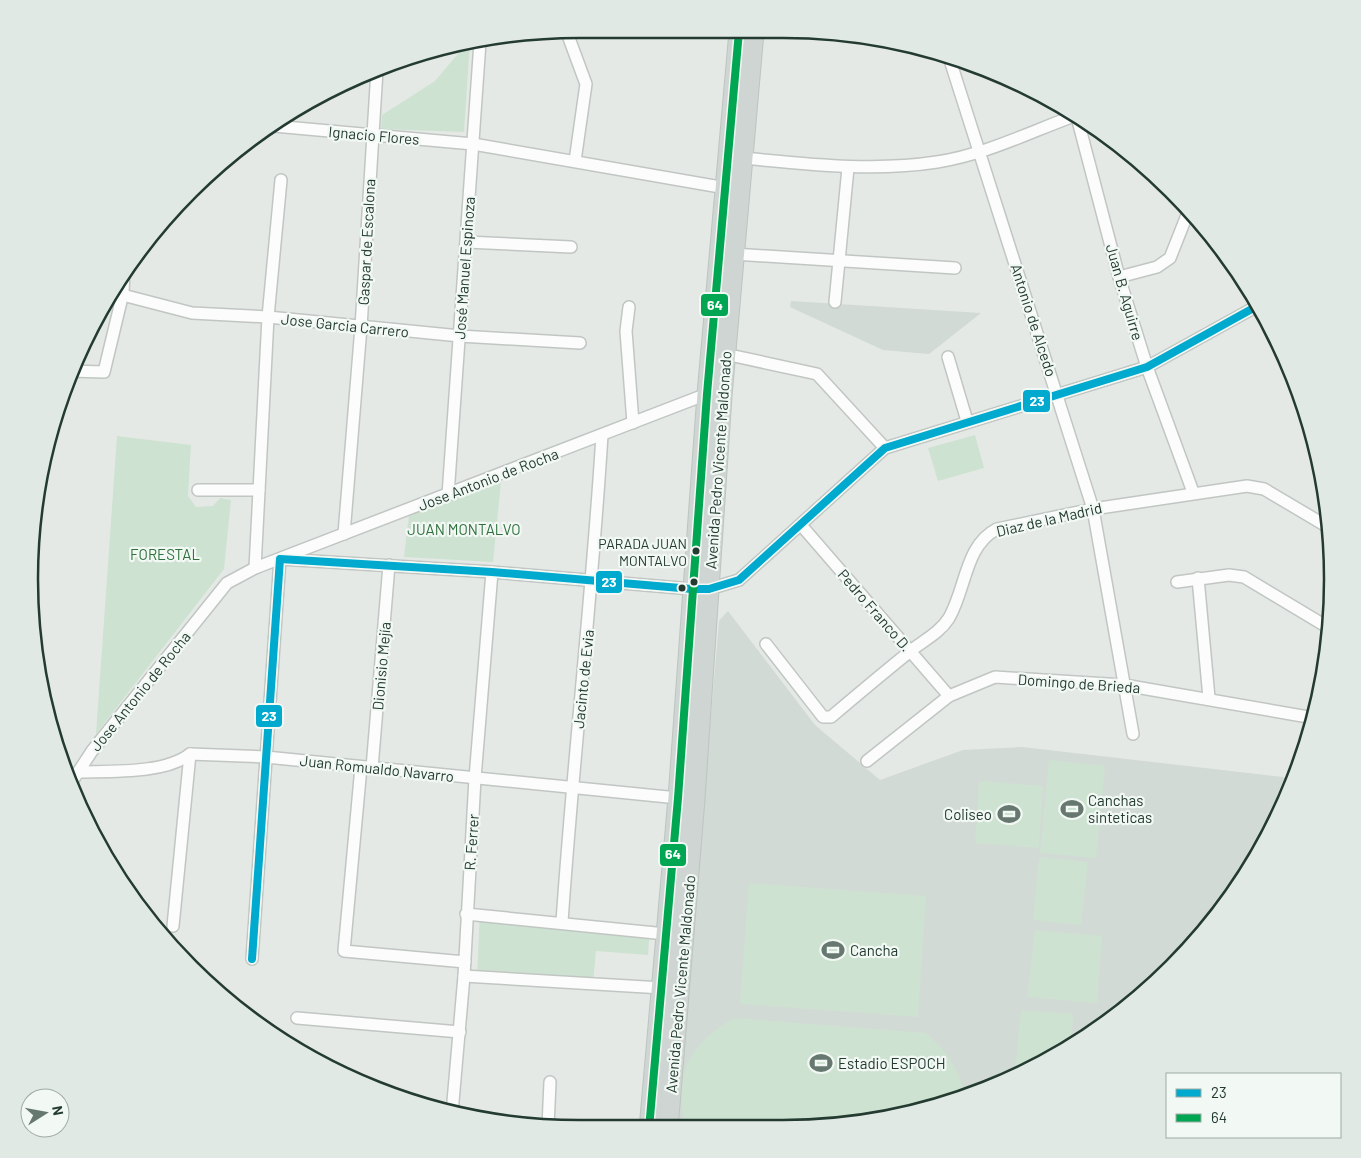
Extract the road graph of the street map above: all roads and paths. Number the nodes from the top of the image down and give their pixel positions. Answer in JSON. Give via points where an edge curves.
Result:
{"nodes":[{"id":1,"x":569,"y":38,"type":"edge"},
{"id":2,"x":738,"y":38,"type":"edge"},
{"id":3,"x":753,"y":38,"type":"edge"},
{"id":4,"x":480,"y":47,"type":"edge"},
{"id":5,"x":952,"y":65,"type":"edge"},
{"id":6,"x":377,"y":77,"type":"edge"},
{"id":7,"x":1068,"y":120,"type":"edge"},
{"id":8,"x":1078,"y":126,"type":"edge"},
{"id":9,"x":282,"y":127,"type":"edge"},
{"id":10,"x":373,"y":135,"type":"junction"},
{"id":11,"x":473,"y":144,"type":"junction"},
{"id":12,"x":980,"y":150,"type":"junction"},
{"id":13,"x":743,"y":158,"type":"junction"},
{"id":14,"x":575,"y":161,"type":"junction"},
{"id":15,"x":848,"y":168,"type":"junction"},
{"id":16,"x":281,"y":180,"type":"dead end"},
{"id":17,"x":726,"y":188,"type":"junction"},
{"id":18,"x":1186,"y":218,"type":"edge"},
{"id":19,"x":466,"y":242,"type":"junction"},
{"id":20,"x":571,"y":247,"type":"dead end"},
{"id":21,"x":734,"y":254,"type":"junction"},
{"id":22,"x":839,"y":260,"type":"junction"},
{"id":23,"x":956,"y":268,"type":"dead end"},
{"id":24,"x":1119,"y":277,"type":"junction"},
{"id":25,"x":119,"y":294,"type":"edge"},
{"id":26,"x":116,"y":298,"type":"edge"},
{"id":27,"x":835,"y":302,"type":"dead end"},
{"id":28,"x":629,"y":307,"type":"dead end"},
{"id":29,"x":1252,"y":309,"type":"edge"},
{"id":30,"x":268,"y":317,"type":"junction"},
{"id":31,"x":361,"y":327,"type":"junction"},
{"id":32,"x":460,"y":336,"type":"junction"},
{"id":33,"x":580,"y":343,"type":"dead end"},
{"id":34,"x":725,"y":354,"type":"junction"},
{"id":35,"x":948,"y":357,"type":"dead end"},
{"id":36,"x":1147,"y":367,"type":"junction"},
{"id":37,"x":79,"y":371,"type":"edge"},
{"id":38,"x":707,"y":394,"type":"junction"},
{"id":39,"x":1057,"y":394,"type":"junction"},
{"id":40,"x":966,"y":421,"type":"junction"},
{"id":41,"x":633,"y":423,"type":"junction"},
{"id":42,"x":602,"y":435,"type":"junction"},
{"id":43,"x":885,"y":448,"type":"junction"},
{"id":44,"x":198,"y":490,"type":"dead end"},
{"id":45,"x":259,"y":490,"type":"junction"},
{"id":46,"x":1193,"y":492,"type":"junction"},
{"id":47,"x":448,"y":495,"type":"junction"},
{"id":48,"x":1093,"y":509,"type":"junction"},
{"id":49,"x":1320,"y":522,"type":"edge"},
{"id":50,"x":801,"y":525,"type":"junction"},
{"id":51,"x":344,"y":534,"type":"junction"},
{"id":52,"x":280,"y":558,"type":"junction"},
{"id":53,"x":389,"y":565,"type":"junction"},
{"id":54,"x":255,"y":568,"type":"junction"},
{"id":55,"x":492,"y":572,"type":"junction"},
{"id":56,"x":1198,"y":578,"type":"junction"},
{"id":57,"x":593,"y":580,"type":"junction"},
{"id":58,"x":1177,"y":582,"type":"dead end"},
{"id":59,"x":700,"y":589,"type":"junction"},
{"id":60,"x":1321,"y":623,"type":"edge"},
{"id":61,"x":766,"y":644,"type":"dead end"},
{"id":62,"x":910,"y":651,"type":"junction"},
{"id":63,"x":1124,"y":685,"type":"junction"},
{"id":64,"x":949,"y":696,"type":"junction"},
{"id":65,"x":1209,"y":698,"type":"junction"},
{"id":66,"x":1306,"y":716,"type":"edge"},
{"id":67,"x":1132,"y":734,"type":"dead end"},
{"id":68,"x":190,"y":754,"type":"junction"},
{"id":69,"x":266,"y":757,"type":"junction"},
{"id":70,"x":867,"y":761,"type":"dead end"},
{"id":71,"x":367,"y":767,"type":"junction"},
{"id":72,"x":78,"y":772,"type":"junction"},
{"id":73,"x":75,"y":776,"type":"edge"},
{"id":74,"x":475,"y":778,"type":"junction"},
{"id":75,"x":572,"y":787,"type":"junction"},
{"id":76,"x":678,"y":798,"type":"junction"},
{"id":77,"x":466,"y":914,"type":"junction"},
{"id":78,"x":562,"y":922,"type":"junction"},
{"id":79,"x":173,"y":926,"type":"dead end"},
{"id":80,"x":666,"y":934,"type":"junction"},
{"id":81,"x":252,"y":958,"type":"dead end"},
{"id":82,"x":465,"y":962,"type":"junction"},
{"id":83,"x":464,"y":976,"type":"junction"},
{"id":84,"x":662,"y":988,"type":"junction"},
{"id":85,"x":297,"y":1018,"type":"dead end"},
{"id":86,"x":460,"y":1032,"type":"junction"},
{"id":87,"x":550,"y":1082,"type":"dead end"},
{"id":88,"x":453,"y":1105,"type":"edge"},
{"id":89,"x":548,"y":1119,"type":"edge"},
{"id":90,"x":650,"y":1120,"type":"edge"},
{"id":91,"x":669,"y":1120,"type":"edge"}],
"edges":[{"from":1,"to":14,"type":"street","via":[[586,84]]},
{"from":2,"to":17,"type":"main road","name":"Avenida Pedro Vicente Maldonado"},
{"from":3,"to":13,"type":"main road","name":"Avenida Pedro Vicente Maldonado"},
{"from":4,"to":11,"type":"street","name":"José Manuel Espinoza"},
{"from":5,"to":12,"type":"street","name":"Antonio de Alcedo"},
{"from":6,"to":10,"type":"street","name":"Gaspar de Escalona"},
{"from":7,"to":12,"type":"street"},
{"from":8,"to":24,"type":"street","name":"Juan B. Aguirre"},
{"from":9,"to":10,"type":"street","name":"Ignacio Flores"},
{"from":10,"to":11,"type":"street","name":"Ignacio Flores"},
{"from":10,"to":31,"type":"street","name":"Gaspar de Escalona"},
{"from":11,"to":14,"type":"street","name":"Ignacio Flores"},
{"from":11,"to":19,"type":"street","name":"José Manuel Espinoza"},
{"from":12,"to":15,"type":"street","via":[[939,162]]},
{"from":12,"to":39,"type":"street","name":"Antonio de Alcedo"},
{"from":13,"to":15,"type":"street"},
{"from":13,"to":21,"type":"main road","name":"Avenida Pedro Vicente Maldonado"},
{"from":14,"to":17,"type":"street","name":"Ignacio Flores"},
{"from":15,"to":22,"type":"street"},
{"from":16,"to":30,"type":"street"},
{"from":17,"to":38,"type":"main road","name":"Avenida Pedro Vicente Maldonado"},
{"from":18,"to":24,"type":"street","via":[[1170,258],[1157,267]]},
{"from":19,"to":20,"type":"street"},
{"from":19,"to":32,"type":"street","name":"José Manuel Espinoza"},
{"from":21,"to":22,"type":"street"},
{"from":21,"to":34,"type":"main road","name":"Avenida Pedro Vicente Maldonado"},
{"from":22,"to":23,"type":"street"},
{"from":22,"to":27,"type":"street"},
{"from":24,"to":36,"type":"street","name":"Juan B. Aguirre"},
{"from":25,"to":30,"type":"street","name":"Jose Garcia Carrero","via":[[192,313]]},
{"from":26,"to":37,"type":"street","via":[[104,372]]},
{"from":28,"to":41,"type":"street","via":[[626,331]]},
{"from":29,"to":36,"type":"street"},
{"from":30,"to":31,"type":"street","name":"Jose Garcia Carrero"},
{"from":30,"to":45,"type":"street"},
{"from":31,"to":32,"type":"street","name":"Jose Garcia Carrero"},
{"from":31,"to":51,"type":"street","name":"Gaspar de Escalona"},
{"from":32,"to":33,"type":"street","name":"Jose Garcia Carrero"},
{"from":32,"to":47,"type":"street","name":"José Manuel Espinoza"},
{"from":34,"to":43,"type":"street","via":[[817,374]]},
{"from":34,"to":59,"type":"main road","name":"Avenida Pedro Vicente Maldonado"},
{"from":35,"to":40,"type":"street"},
{"from":36,"to":39,"type":"street"},
{"from":36,"to":46,"type":"street","name":"Juan B. Aguirre"},
{"from":38,"to":41,"type":"street","name":"Jose Antonio de Rocha"},
{"from":38,"to":59,"type":"main road","name":"Avenida Pedro Vicente Maldonado"},
{"from":39,"to":40,"type":"street"},
{"from":39,"to":48,"type":"street","name":"Antonio de Alcedo"},
{"from":40,"to":43,"type":"street"},
{"from":41,"to":42,"type":"street","name":"Jose Antonio de Rocha"},
{"from":42,"to":47,"type":"street","name":"Jose Antonio de Rocha"},
{"from":42,"to":57,"type":"street","name":"Jacinto de Evia"},
{"from":43,"to":50,"type":"street"},
{"from":44,"to":45,"type":"street"},
{"from":45,"to":54,"type":"street"},
{"from":46,"to":48,"type":"street","name":"Diaz de la Madrid"},
{"from":46,"to":49,"type":"street","name":"Diaz de la Madrid","via":[[1247,486],[1264,489]]},
{"from":47,"to":51,"type":"street","name":"Jose Antonio de Rocha"},
{"from":48,"to":62,"type":"street","name":"Diaz de la Madrid","via":[[997,529],[985,535],[977,544],[948,619],[939,631]]},
{"from":48,"to":63,"type":"street","name":"Antonio de Alcedo"},
{"from":50,"to":59,"type":"street","via":[[739,580]]},
{"from":50,"to":62,"type":"street","name":"Pedro Franco D."},
{"from":51,"to":52,"type":"street","name":"Jose Antonio de Rocha"},
{"from":52,"to":53,"type":"street"},
{"from":52,"to":54,"type":"street","name":"Jose Antonio de Rocha"},
{"from":52,"to":69,"type":"street"},
{"from":53,"to":55,"type":"street"},
{"from":53,"to":71,"type":"street","name":"Dionisio Mejía"},
{"from":54,"to":72,"type":"street","name":"Jose Antonio de Rocha","via":[[227,582]]},
{"from":55,"to":57,"type":"street"},
{"from":55,"to":74,"type":"street","name":"R. Ferrer"},
{"from":56,"to":58,"type":"street"},
{"from":56,"to":60,"type":"street","via":[[1244,577]]},
{"from":56,"to":65,"type":"street"},
{"from":57,"to":59,"type":"street"},
{"from":57,"to":75,"type":"street","name":"Jacinto de Evia"},
{"from":59,"to":76,"type":"main road","name":"Avenida Pedro Vicente Maldonado"},
{"from":59,"to":91,"type":"main road","name":"Avenida Pedro Vicente Maldonado","via":[[695,799]]},
{"from":61,"to":62,"type":"street","name":"Diaz de la Madrid","via":[[827,718]]},
{"from":62,"to":64,"type":"street","name":"Pedro Franco D."},
{"from":63,"to":64,"type":"street","name":"Domingo de Brieda","via":[[995,677]]},
{"from":63,"to":65,"type":"street","name":"Domingo de Brieda"},
{"from":63,"to":67,"type":"street","name":"Antonio de Alcedo"},
{"from":64,"to":70,"type":"street","name":"Domingo de Brieda"},
{"from":65,"to":66,"type":"street","name":"Domingo de Brieda"},
{"from":68,"to":69,"type":"street","name":"Juan Romualdo Navarro"},
{"from":68,"to":72,"type":"street","name":"Juan Romualdo Navarro","via":[[182,761],[162,767]]},
{"from":68,"to":79,"type":"street"},
{"from":69,"to":71,"type":"street","name":"Juan Romualdo Navarro"},
{"from":69,"to":81,"type":"street"},
{"from":71,"to":74,"type":"street","name":"Juan Romualdo Navarro"},
{"from":71,"to":82,"type":"street","name":"Dionisio Mejía","via":[[344,951]]},
{"from":72,"to":73,"type":"street","name":"Jose Antonio de Rocha"},
{"from":74,"to":75,"type":"street","name":"Juan Romualdo Navarro"},
{"from":74,"to":77,"type":"street","name":"R. Ferrer"},
{"from":75,"to":76,"type":"street","name":"Juan Romualdo Navarro"},
{"from":75,"to":78,"type":"street","name":"Jacinto de Evia"},
{"from":76,"to":80,"type":"main road","name":"Avenida Pedro Vicente Maldonado"},
{"from":77,"to":78,"type":"street"},
{"from":77,"to":82,"type":"street","name":"R. Ferrer"},
{"from":78,"to":80,"type":"street"},
{"from":80,"to":84,"type":"main road","name":"Avenida Pedro Vicente Maldonado"},
{"from":82,"to":83,"type":"street","name":"R. Ferrer"},
{"from":83,"to":84,"type":"street"},
{"from":83,"to":86,"type":"street","name":"R. Ferrer"},
{"from":84,"to":90,"type":"main road","name":"Avenida Pedro Vicente Maldonado"},
{"from":85,"to":86,"type":"street"},
{"from":86,"to":88,"type":"street","name":"R. Ferrer"},
{"from":87,"to":89,"type":"street"}]}
